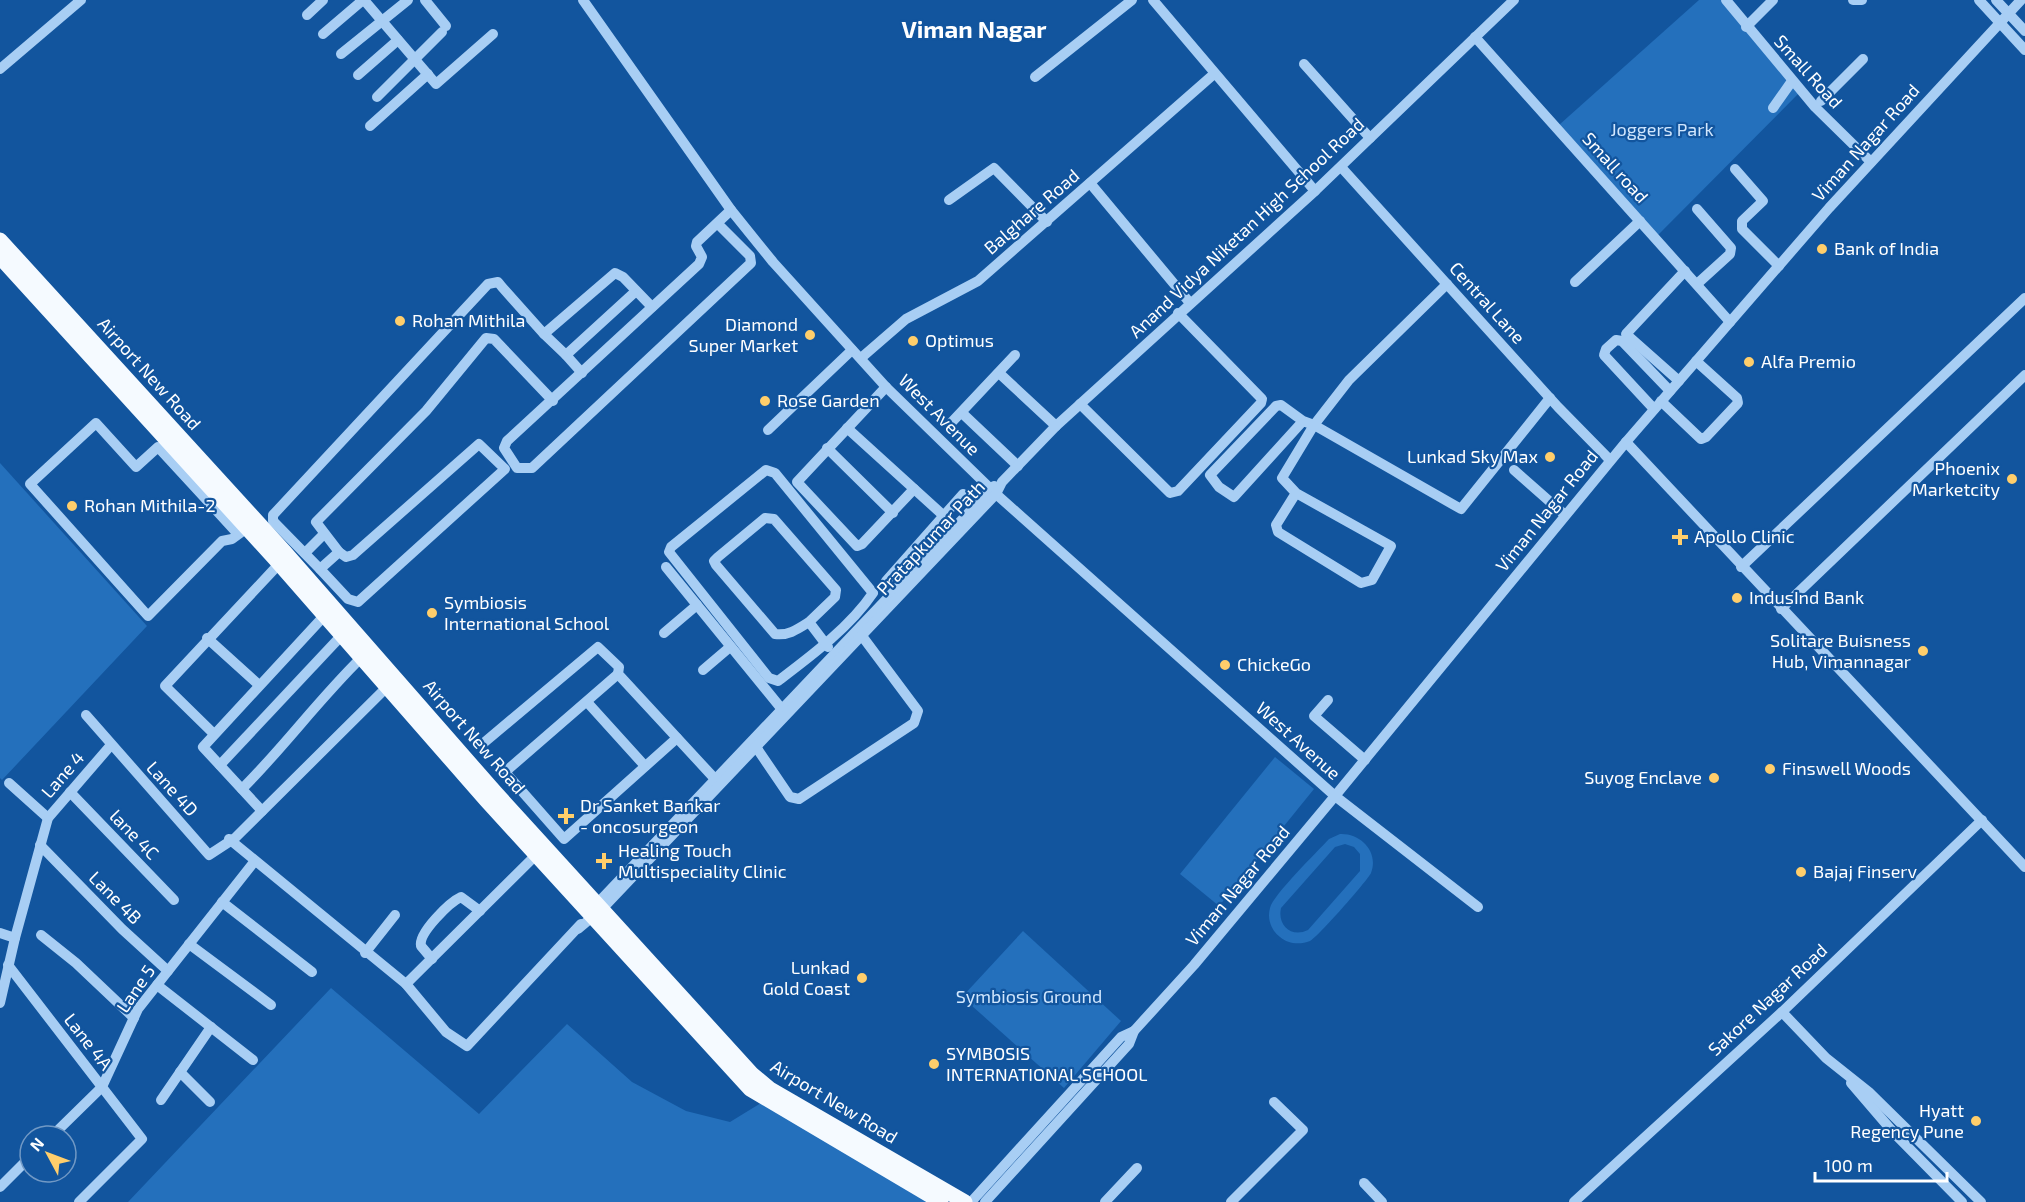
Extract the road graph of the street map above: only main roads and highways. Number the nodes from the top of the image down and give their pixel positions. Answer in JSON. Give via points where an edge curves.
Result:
{"nodes":[{"id":1,"x":0,"y":240,"type":"edge"},
{"id":2,"x":0,"y":257,"type":"edge"},
{"id":3,"x":595,"y":911,"type":"junction"},
{"id":4,"x":941,"y":1202,"type":"edge"},
{"id":5,"x":965,"y":1202,"type":"edge"}],
"edges":[{"from":1,"to":3,"type":"main road","name":"Airport New Road","via":[[284,551]]},
{"from":2,"to":3,"type":"main road","name":"Airport New Road","via":[[242,531],[279,564],[537,854]]},
{"from":3,"to":4,"type":"main road","name":"Airport New Road","via":[[750,1089]]},
{"from":3,"to":5,"type":"main road","name":"Airport New Road","via":[[764,1085]]}]}
